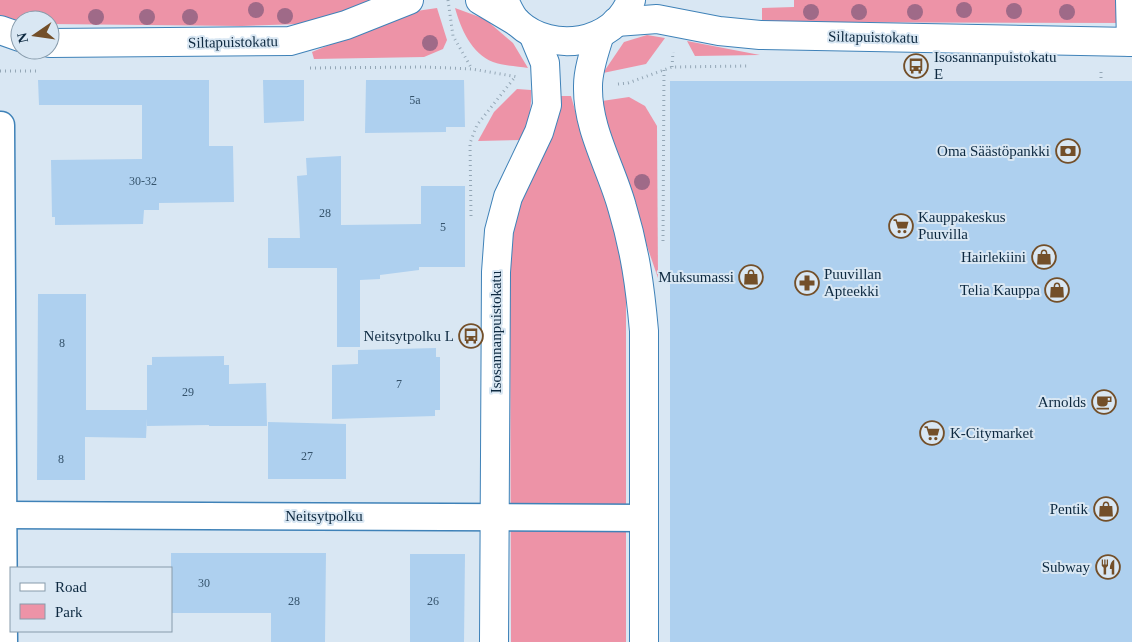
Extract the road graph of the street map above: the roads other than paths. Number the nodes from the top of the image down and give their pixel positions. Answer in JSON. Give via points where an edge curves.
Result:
{"nodes":[{"id":1,"x":409,"y":0,"type":"edge"},
{"id":2,"x":480,"y":0,"type":"edge"},
{"id":3,"x":631,"y":0,"type":"edge"},
{"id":4,"x":1130,"y":0,"type":"edge"},
{"id":5,"x":518,"y":19,"type":"edge"},
{"id":6,"x":608,"y":28,"type":"junction"},
{"id":7,"x":60,"y":42,"type":"edge"},
{"id":8,"x":1131,"y":42,"type":"edge"},
{"id":9,"x":1,"y":125,"type":"edge"},
{"id":10,"x":3,"y":515,"type":"junction"},
{"id":11,"x":494,"y":516,"type":"junction"},
{"id":12,"x":644,"y":518,"type":"junction"},
{"id":13,"x":4,"y":642,"type":"edge"},
{"id":14,"x":494,"y":642,"type":"edge"},
{"id":15,"x":644,"y":642,"type":"edge"}],
"edges":[{"from":1,"to":7,"type":"street","name":"Siltapuistokatu","via":[[346,26],[290,41]]},
{"from":2,"to":5,"type":"street"},
{"from":3,"to":6,"type":"street"},
{"from":4,"to":8,"type":"street"},
{"from":5,"to":6,"type":"street","name":"Siltapuistokatu","via":[[544,38],[563,42],[582,41]]},
{"from":5,"to":11,"type":"street","name":"Isosannanpuistokatu","via":[[545,63],[547,105],[539,132],[508,197],[499,231]]},
{"from":6,"to":8,"type":"street","name":"Siltapuistokatu","via":[[657,19],[718,32],[760,35]]},
{"from":6,"to":12,"type":"street","via":[[591,64],[588,86],[592,121],[622,204],[640,287],[644,331]]},
{"from":9,"to":10,"type":"street"},
{"from":10,"to":11,"type":"street","name":"Neitsytpolku"},
{"from":10,"to":13,"type":"street"},
{"from":11,"to":12,"type":"street","name":"Neitsytpolku"},
{"from":11,"to":14,"type":"street","name":"Isosannanpuistokatu"},
{"from":12,"to":15,"type":"street"}]}
